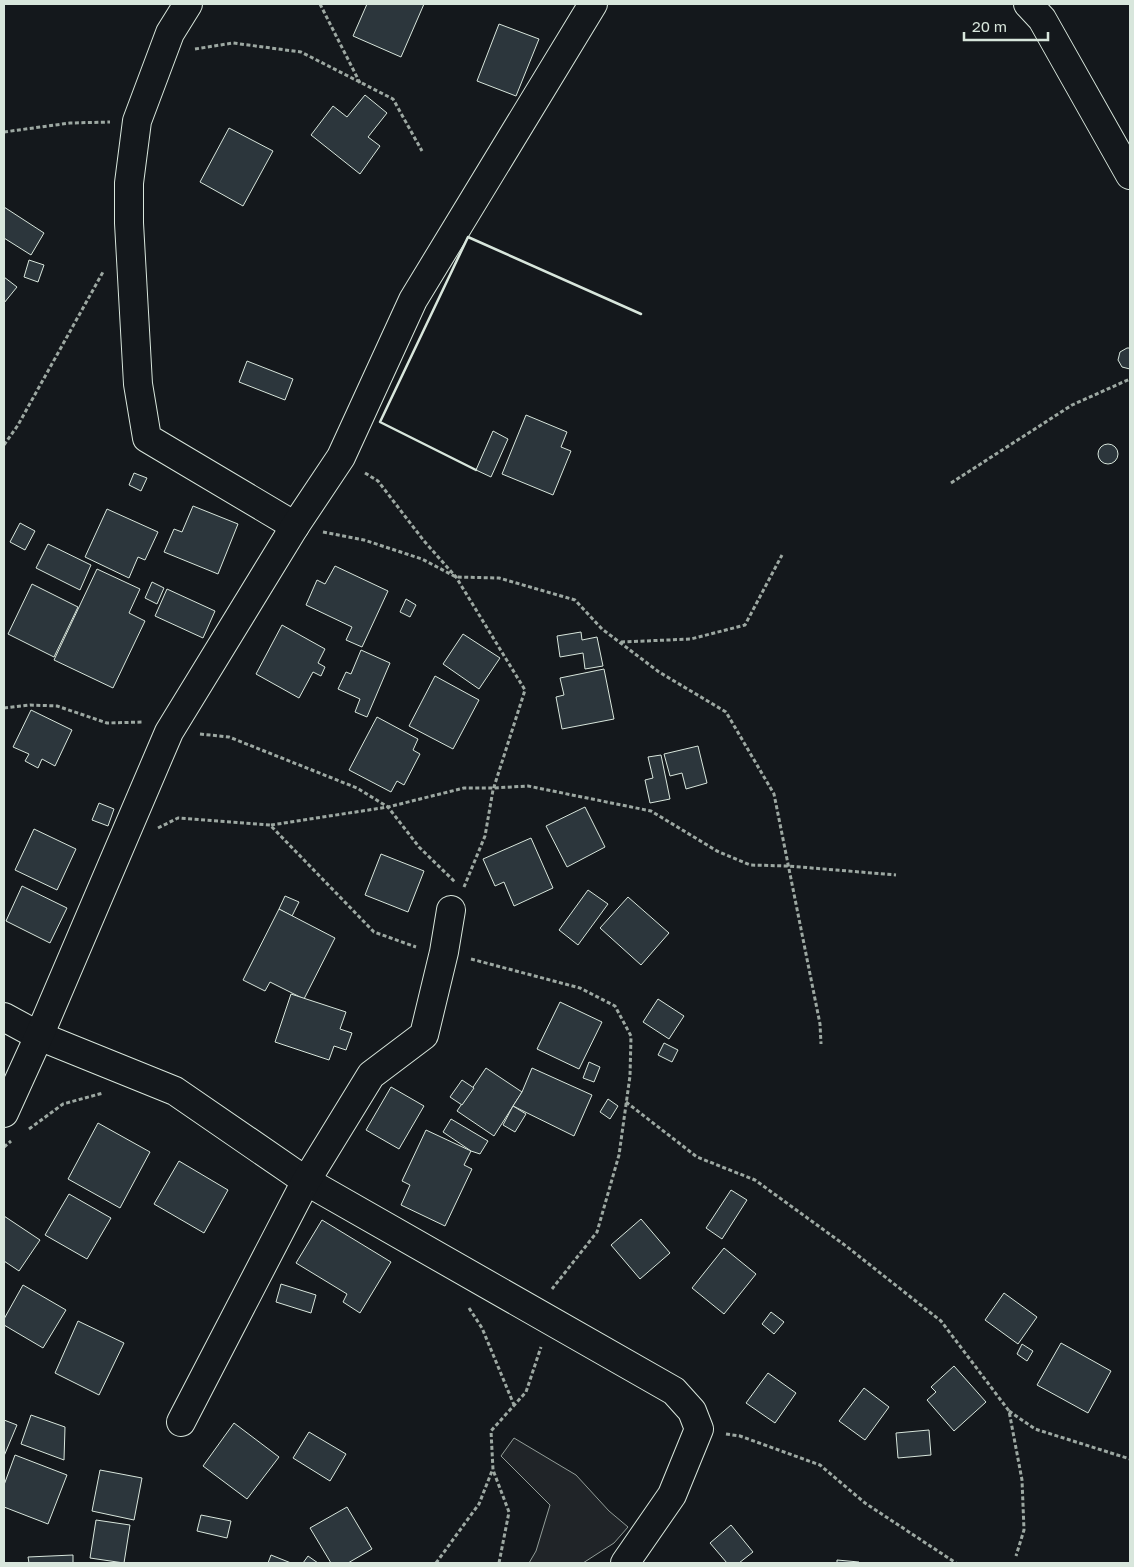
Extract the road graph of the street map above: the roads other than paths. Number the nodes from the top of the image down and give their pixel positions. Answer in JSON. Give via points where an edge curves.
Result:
{"nodes":[{"id":1,"x":188,"y":4,"type":"edge"},
{"id":2,"x":593,"y":4,"type":"edge"},
{"id":3,"x":1028,"y":4,"type":"edge"},
{"id":4,"x":1130,"y":175,"type":"edge"},
{"id":5,"x":296,"y":526,"type":"junction"},
{"id":6,"x":451,"y":910,"type":"dead end"},
{"id":7,"x":4,"y":1017,"type":"edge"},
{"id":8,"x":39,"y":1036,"type":"junction"},
{"id":9,"x":4,"y":1113,"type":"edge"},
{"id":10,"x":306,"y":1182,"type":"junction"},
{"id":11,"x":181,"y":1422,"type":"dead end"},
{"id":12,"x":625,"y":1563,"type":"edge"}],
"edges":[{"from":1,"to":5,"type":"street","via":[[170,33],[137,121],[128,182],[138,384],[147,438]]},
{"from":2,"to":5,"type":"street","via":[[413,300],[341,458]]},
{"from":3,"to":4,"type":"street","via":[[1042,19]]},
{"from":5,"to":8,"type":"street","via":[[169,732]]},
{"from":6,"to":10,"type":"street","via":[[424,1035],[371,1075]]},
{"from":7,"to":8,"type":"street"},
{"from":8,"to":9,"type":"street"},
{"from":8,"to":10,"type":"street","via":[[175,1091]]},
{"from":10,"to":11,"type":"street"},
{"from":10,"to":12,"type":"street","via":[[674,1391],[692,1411],[699,1429],[672,1495]]}]}
